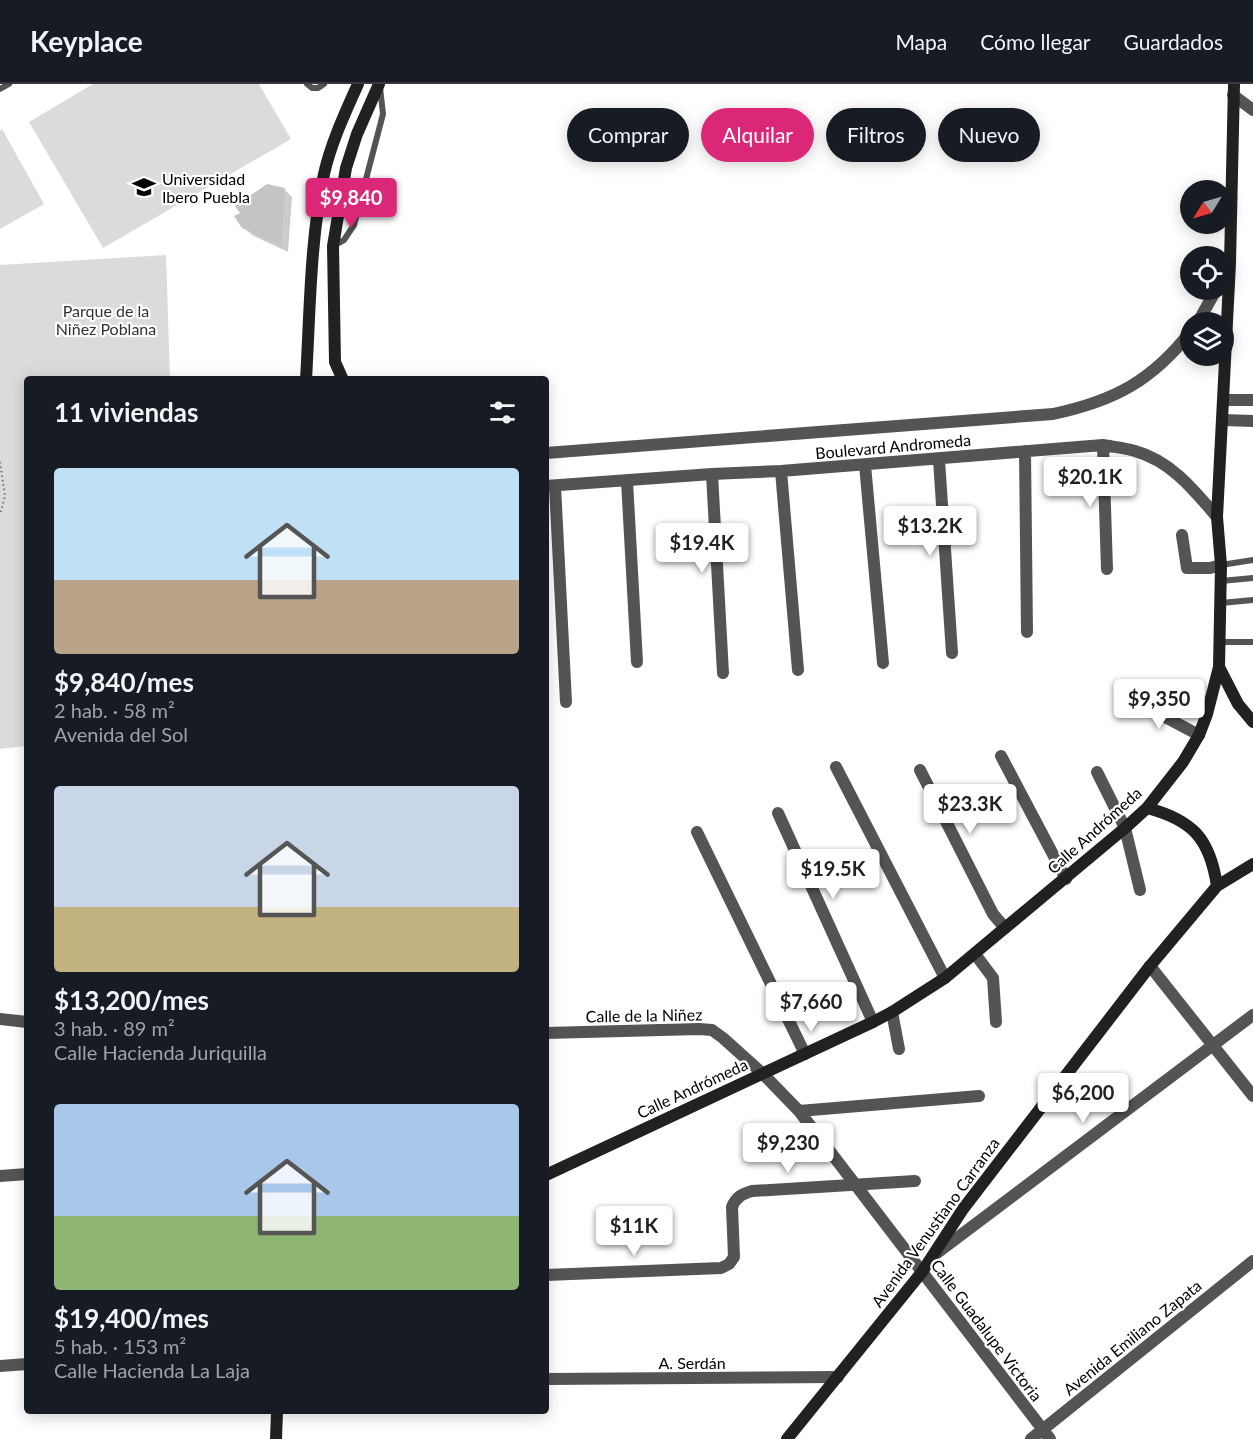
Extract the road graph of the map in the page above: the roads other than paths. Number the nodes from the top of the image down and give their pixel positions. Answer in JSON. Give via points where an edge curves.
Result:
{"nodes":[{"id":1,"x":9,"y":84,"type":"edge"},
{"id":2,"x":308,"y":84,"type":"edge"},
{"id":3,"x":324,"y":84,"type":"edge"},
{"id":4,"x":358,"y":84,"type":"edge"},
{"id":5,"x":379,"y":84,"type":"edge"},
{"id":6,"x":0,"y":89,"type":"edge"},
{"id":7,"x":1234,"y":89,"type":"edge"},
{"id":8,"x":1253,"y":110,"type":"edge"},
{"id":9,"x":333,"y":246,"type":"junction"},
{"id":10,"x":1230,"y":246,"type":"edge"},
{"id":11,"x":1228,"y":300,"type":"edge"},
{"id":12,"x":1180,"y":345,"type":"edge"},
{"id":13,"x":306,"y":376,"type":"edge"},
{"id":14,"x":341,"y":376,"type":"edge"},
{"id":15,"x":1224,"y":400,"type":"junction"},
{"id":16,"x":1253,"y":400,"type":"edge"},
{"id":17,"x":1223,"y":420,"type":"junction"},
{"id":18,"x":1253,"y":421,"type":"edge"},
{"id":19,"x":1103,"y":446,"type":"junction"},
{"id":20,"x":1025,"y":451,"type":"junction"},
{"id":21,"x":549,"y":453,"type":"edge"},
{"id":22,"x":939,"y":460,"type":"junction"},
{"id":23,"x":865,"y":465,"type":"junction"},
{"id":24,"x":781,"y":471,"type":"junction"},
{"id":25,"x":712,"y":474,"type":"junction"},
{"id":26,"x":627,"y":481,"type":"junction"},
{"id":27,"x":551,"y":486,"type":"edge"},
{"id":28,"x":1218,"y":517,"type":"junction"},
{"id":29,"x":1182,"y":535,"type":"dead end"},
{"id":30,"x":1253,"y":560,"type":"edge"},
{"id":31,"x":1221,"y":565,"type":"junction"},
{"id":32,"x":1107,"y":570,"type":"dead end"},
{"id":33,"x":1253,"y":578,"type":"edge"},
{"id":34,"x":1221,"y":581,"type":"junction"},
{"id":35,"x":1253,"y":600,"type":"edge"},
{"id":36,"x":1221,"y":603,"type":"junction"},
{"id":37,"x":1027,"y":632,"type":"dead end"},
{"id":38,"x":1219,"y":642,"type":"junction"},
{"id":39,"x":1253,"y":642,"type":"edge"},
{"id":40,"x":952,"y":653,"type":"dead end"},
{"id":41,"x":637,"y":662,"type":"dead end"},
{"id":42,"x":883,"y":663,"type":"dead end"},
{"id":43,"x":1219,"y":667,"type":"junction"},
{"id":44,"x":798,"y":670,"type":"dead end"},
{"id":45,"x":723,"y":673,"type":"dead end"},
{"id":46,"x":566,"y":702,"type":"dead end"},
{"id":47,"x":1150,"y":709,"type":"dead end"},
{"id":48,"x":1253,"y":722,"type":"edge"},
{"id":49,"x":1199,"y":735,"type":"junction"},
{"id":50,"x":1001,"y":756,"type":"dead end"},
{"id":51,"x":836,"y":767,"type":"dead end"},
{"id":52,"x":920,"y":770,"type":"dead end"},
{"id":53,"x":1097,"y":772,"type":"dead end"},
{"id":54,"x":1147,"y":808,"type":"junction"},
{"id":55,"x":778,"y":813,"type":"dead end"},
{"id":56,"x":1125,"y":828,"type":"junction"},
{"id":57,"x":697,"y":832,"type":"dead end"},
{"id":58,"x":1253,"y":864,"type":"edge"},
{"id":59,"x":1066,"y":879,"type":"junction"},
{"id":60,"x":1217,"y":886,"type":"junction"},
{"id":61,"x":1140,"y":890,"type":"dead end"},
{"id":62,"x":1005,"y":928,"type":"junction"},
{"id":63,"x":975,"y":954,"type":"junction"},
{"id":64,"x":1150,"y":966,"type":"junction"},
{"id":65,"x":945,"y":978,"type":"junction"},
{"id":66,"x":892,"y":1012,"type":"junction"},
{"id":67,"x":1253,"y":1015,"type":"edge"},
{"id":68,"x":0,"y":1019,"type":"edge"},
{"id":69,"x":24,"y":1022,"type":"edge"},
{"id":70,"x":873,"y":1022,"type":"junction"},
{"id":71,"x":996,"y":1022,"type":"dead end"},
{"id":72,"x":549,"y":1033,"type":"edge"},
{"id":73,"x":1212,"y":1046,"type":"junction"},
{"id":74,"x":899,"y":1049,"type":"dead end"},
{"id":75,"x":805,"y":1054,"type":"junction"},
{"id":76,"x":762,"y":1073,"type":"junction"},
{"id":77,"x":979,"y":1096,"type":"dead end"},
{"id":78,"x":1253,"y":1096,"type":"edge"},
{"id":79,"x":799,"y":1111,"type":"junction"},
{"id":80,"x":24,"y":1174,"type":"edge"},
{"id":81,"x":549,"y":1174,"type":"edge"},
{"id":82,"x":0,"y":1176,"type":"edge"},
{"id":83,"x":915,"y":1181,"type":"dead end"},
{"id":84,"x":854,"y":1184,"type":"junction"},
{"id":85,"x":931,"y":1258,"type":"junction"},
{"id":86,"x":1253,"y":1262,"type":"edge"},
{"id":87,"x":922,"y":1272,"type":"junction"},
{"id":88,"x":549,"y":1275,"type":"edge"},
{"id":89,"x":24,"y":1364,"type":"edge"},
{"id":90,"x":0,"y":1366,"type":"edge"},
{"id":91,"x":838,"y":1377,"type":"junction"},
{"id":92,"x":549,"y":1379,"type":"edge"},
{"id":93,"x":277,"y":1414,"type":"edge"},
{"id":94,"x":1047,"y":1434,"type":"edge"},
{"id":95,"x":276,"y":1439,"type":"edge"},
{"id":96,"x":787,"y":1439,"type":"edge"},
{"id":97,"x":1031,"y":1439,"type":"edge"}],
"edges":[{"from":1,"to":6,"type":"lane"},
{"from":2,"to":3,"type":"lane","via":[[318,88]]},
{"from":4,"to":13,"type":"main road","via":[[324,174],[314,240]]},
{"from":5,"to":9,"type":"main road","via":[[346,168]]},
{"from":5,"to":9,"type":"lane","via":[[383,114],[354,225],[344,240]]},
{"from":7,"to":8,"type":"street"},
{"from":7,"to":10,"type":"main road","name":"Calle Andrómeda"},
{"from":9,"to":14,"type":"main road","via":[[335,362]]},
{"from":11,"to":15,"type":"main road","name":"Calle Andrómeda"},
{"from":12,"to":21,"type":"street","name":"Boulevard Andromeda","via":[[1136,384],[1088,406],[1053,414]]},
{"from":15,"to":16,"type":"street"},
{"from":15,"to":17,"type":"main road","name":"Calle Andrómeda"},
{"from":17,"to":18,"type":"street"},
{"from":17,"to":28,"type":"main road","name":"Calle Andrómeda"},
{"from":19,"to":20,"type":"street","name":"Boulevard Andromeda"},
{"from":19,"to":28,"type":"street","name":"Boulevard Andromeda","via":[[1136,451],[1160,462],[1183,477]]},
{"from":19,"to":32,"type":"street"},
{"from":20,"to":22,"type":"street","name":"Boulevard Andromeda"},
{"from":20,"to":37,"type":"street"},
{"from":22,"to":23,"type":"street","name":"Boulevard Andromeda"},
{"from":22,"to":40,"type":"street"},
{"from":23,"to":24,"type":"street","name":"Boulevard Andromeda"},
{"from":23,"to":42,"type":"street"},
{"from":24,"to":25,"type":"street","name":"Boulevard Andromeda"},
{"from":24,"to":44,"type":"street"},
{"from":25,"to":26,"type":"street","name":"Boulevard Andromeda"},
{"from":25,"to":45,"type":"street"},
{"from":26,"to":27,"type":"street","name":"Boulevard Andromeda"},
{"from":26,"to":41,"type":"street"},
{"from":27,"to":46,"type":"street"},
{"from":28,"to":31,"type":"main road","name":"Calle Andrómeda"},
{"from":29,"to":31,"type":"street","via":[[1187,568]]},
{"from":30,"to":31,"type":"lane"},
{"from":31,"to":34,"type":"main road","name":"Calle Andrómeda"},
{"from":33,"to":34,"type":"lane"},
{"from":34,"to":36,"type":"main road","name":"Calle Andrómeda"},
{"from":35,"to":36,"type":"lane"},
{"from":36,"to":38,"type":"main road","name":"Calle Andrómeda"},
{"from":38,"to":39,"type":"lane"},
{"from":38,"to":43,"type":"main road","name":"Calle Andrómeda"},
{"from":43,"to":48,"type":"main road","via":[[1238,704]]},
{"from":43,"to":49,"type":"main road","name":"Calle Andrómeda"},
{"from":47,"to":49,"type":"street"},
{"from":49,"to":54,"type":"main road","name":"Calle Andrómeda"},
{"from":50,"to":59,"type":"street"},
{"from":51,"to":65,"type":"street"},
{"from":52,"to":62,"type":"street","via":[[993,914]]},
{"from":53,"to":56,"type":"street"},
{"from":54,"to":56,"type":"main road","name":"Calle Andrómeda"},
{"from":54,"to":60,"type":"main road","via":[[1169,814],[1204,843],[1214,864]]},
{"from":55,"to":70,"type":"street"},
{"from":56,"to":59,"type":"main road","name":"Calle Andrómeda"},
{"from":56,"to":61,"type":"street"},
{"from":57,"to":75,"type":"street"},
{"from":58,"to":60,"type":"main road","name":"Avenida Venustiano Carranza"},
{"from":59,"to":62,"type":"main road","name":"Calle Andrómeda"},
{"from":60,"to":64,"type":"main road","name":"Avenida Venustiano Carranza"},
{"from":62,"to":63,"type":"main road","name":"Calle Andrómeda"},
{"from":63,"to":65,"type":"main road","name":"Calle Andrómeda"},
{"from":63,"to":71,"type":"street","via":[[993,978]]},
{"from":64,"to":73,"type":"street"},
{"from":64,"to":85,"type":"main road","name":"Avenida Venustiano Carranza","via":[[963,1209]]},
{"from":65,"to":66,"type":"main road","name":"Calle Andrómeda"},
{"from":66,"to":70,"type":"main road","name":"Calle Andrómeda"},
{"from":66,"to":74,"type":"street"},
{"from":67,"to":73,"type":"street"},
{"from":68,"to":69,"type":"street"},
{"from":70,"to":75,"type":"main road","name":"Calle Andrómeda"},
{"from":72,"to":76,"type":"street","name":"Calle de la Niñez","via":[[712,1030]]},
{"from":73,"to":78,"type":"street"},
{"from":73,"to":85,"type":"street"},
{"from":75,"to":76,"type":"main road","name":"Calle Andrómeda"},
{"from":76,"to":79,"type":"street","name":"Calle Guadalupe Victoria"},
{"from":76,"to":81,"type":"main road","name":"Calle Andrómeda"},
{"from":77,"to":79,"type":"street"},
{"from":79,"to":84,"type":"street","name":"Calle Guadalupe Victoria"},
{"from":80,"to":82,"type":"street"},
{"from":83,"to":84,"type":"street"},
{"from":84,"to":87,"type":"street","name":"Calle Guadalupe Victoria"},
{"from":84,"to":88,"type":"street","via":[[742,1194],[732,1207],[734,1257],[721,1268]]},
{"from":85,"to":87,"type":"main road","name":"Avenida Venustiano Carranza"},
{"from":86,"to":94,"type":"street","name":"Avenida Emiliano Zapata"},
{"from":87,"to":91,"type":"main road","name":"Avenida Venustiano Carranza"},
{"from":87,"to":94,"type":"street","name":"Calle Guadalupe Victoria"},
{"from":89,"to":90,"type":"street"},
{"from":91,"to":92,"type":"street","name":"A. Serdán"},
{"from":91,"to":96,"type":"main road","name":"Avenida Venustiano Carranza"},
{"from":93,"to":95,"type":"main road"},
{"from":94,"to":97,"type":"street","name":"Avenida Emiliano Zapata"}]}
